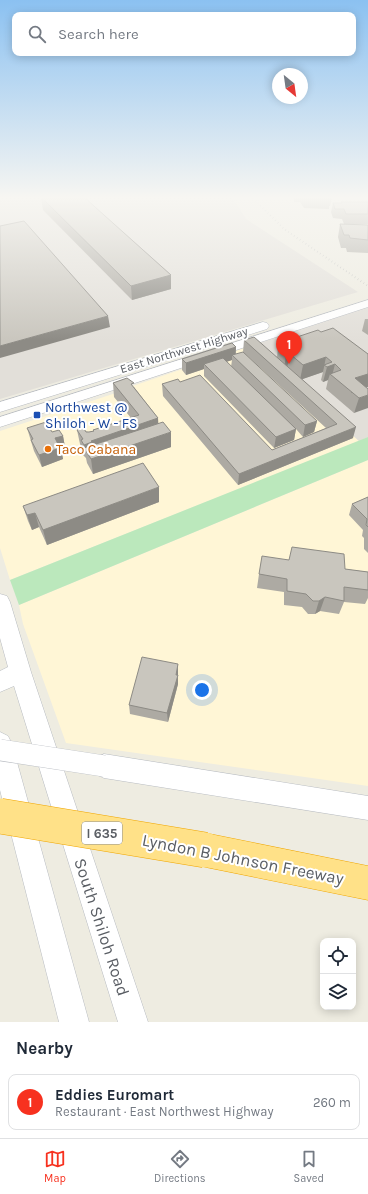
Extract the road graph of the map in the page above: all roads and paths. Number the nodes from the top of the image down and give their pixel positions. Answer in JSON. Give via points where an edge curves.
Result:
{"nodes":[{"id":1,"x":368,"y":294,"type":"edge"},
{"id":2,"x":368,"y":303,"type":"edge"},
{"id":3,"x":271,"y":323,"type":"junction"},
{"id":4,"x":282,"y":332,"type":"junction"},
{"id":5,"x":142,"y":363,"type":"junction"},
{"id":6,"x":152,"y":374,"type":"junction"},
{"id":7,"x":0,"y":407,"type":"edge"},
{"id":8,"x":0,"y":422,"type":"edge"},
{"id":9,"x":0,"y":602,"type":"edge"},
{"id":10,"x":10,"y":677,"type":"edge"},
{"id":11,"x":0,"y":744,"type":"edge"},
{"id":12,"x":0,"y":750,"type":"edge"},
{"id":13,"x":368,"y":808,"type":"edge"},
{"id":14,"x":0,"y":816,"type":"edge"},
{"id":15,"x":368,"y":883,"type":"edge"},
{"id":16,"x":74,"y":1022,"type":"edge"},
{"id":17,"x":133,"y":1022,"type":"edge"}],
"edges":[{"from":1,"to":3,"type":"main road","name":"East Northwest Highway"},
{"from":2,"to":4,"type":"main road","name":"East Northwest Highway"},
{"from":3,"to":4,"type":"main road"},
{"from":3,"to":5,"type":"main road","name":"East Northwest Highway"},
{"from":4,"to":6,"type":"main road","name":"East Northwest Highway"},
{"from":5,"to":6,"type":"main road"},
{"from":5,"to":7,"type":"main road","name":"East Northwest Highway"},
{"from":6,"to":8,"type":"main road","name":"East Northwest Highway"},
{"from":9,"to":10,"type":"main road","name":"South Shiloh Road"},
{"from":10,"to":17,"type":"main road","name":"South Shiloh Road"},
{"from":11,"to":16,"type":"main road"},
{"from":12,"to":13,"type":"main road","bridge":true},
{"from":14,"to":15,"type":"highway","name":"Lyndon B Johnson Freeway","number":"I 635","bridge":true,"via":[[204,850]]}]}
